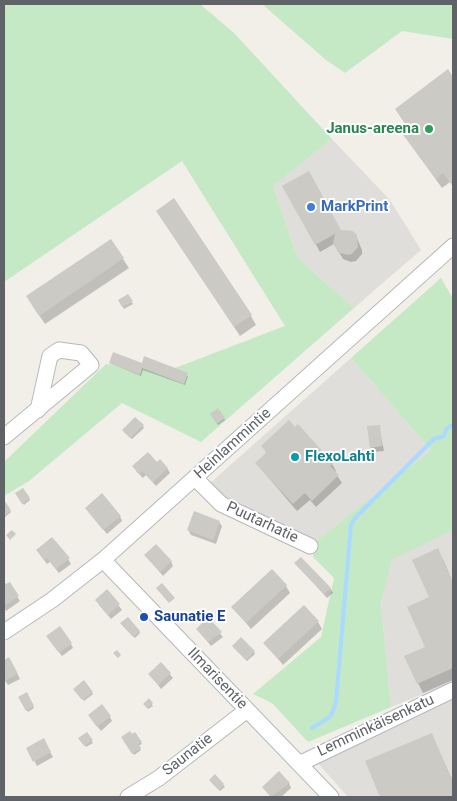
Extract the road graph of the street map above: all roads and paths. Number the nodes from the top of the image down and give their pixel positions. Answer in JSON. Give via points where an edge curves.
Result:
{"nodes":[{"id":1,"x":453,"y":246,"type":"edge"},
{"id":2,"x":38,"y":410,"type":"dead end"},
{"id":3,"x":4,"y":438,"type":"edge"},
{"id":4,"x":195,"y":478,"type":"junction"},
{"id":5,"x":310,"y":546,"type":"dead end"},
{"id":6,"x":103,"y":560,"type":"junction"},
{"id":7,"x":4,"y":632,"type":"edge"},
{"id":8,"x":453,"y":690,"type":"edge"},
{"id":9,"x":246,"y":710,"type":"junction"},
{"id":10,"x":299,"y":764,"type":"junction"},
{"id":11,"x":128,"y":797,"type":"edge"},
{"id":12,"x":332,"y":797,"type":"edge"}],
"edges":[{"from":1,"to":4,"type":"street","name":"Heinlammintie"},
{"from":2,"to":3,"type":"street"},
{"from":4,"to":5,"type":"street","name":"Puutarhatie","via":[[221,504]]},
{"from":4,"to":6,"type":"street","name":"Heinlammintie"},
{"from":6,"to":7,"type":"street","name":"Heinlammintie"},
{"from":6,"to":9,"type":"street","name":"Ilmarisentie"},
{"from":8,"to":10,"type":"street","name":"Lemminkäisenkatu"},
{"from":9,"to":10,"type":"street","name":"Ilmarisentie"},
{"from":9,"to":11,"type":"street","name":"Saunatie","via":[[159,778]]},
{"from":10,"to":12,"type":"street","name":"Ilmarisentie"}]}
